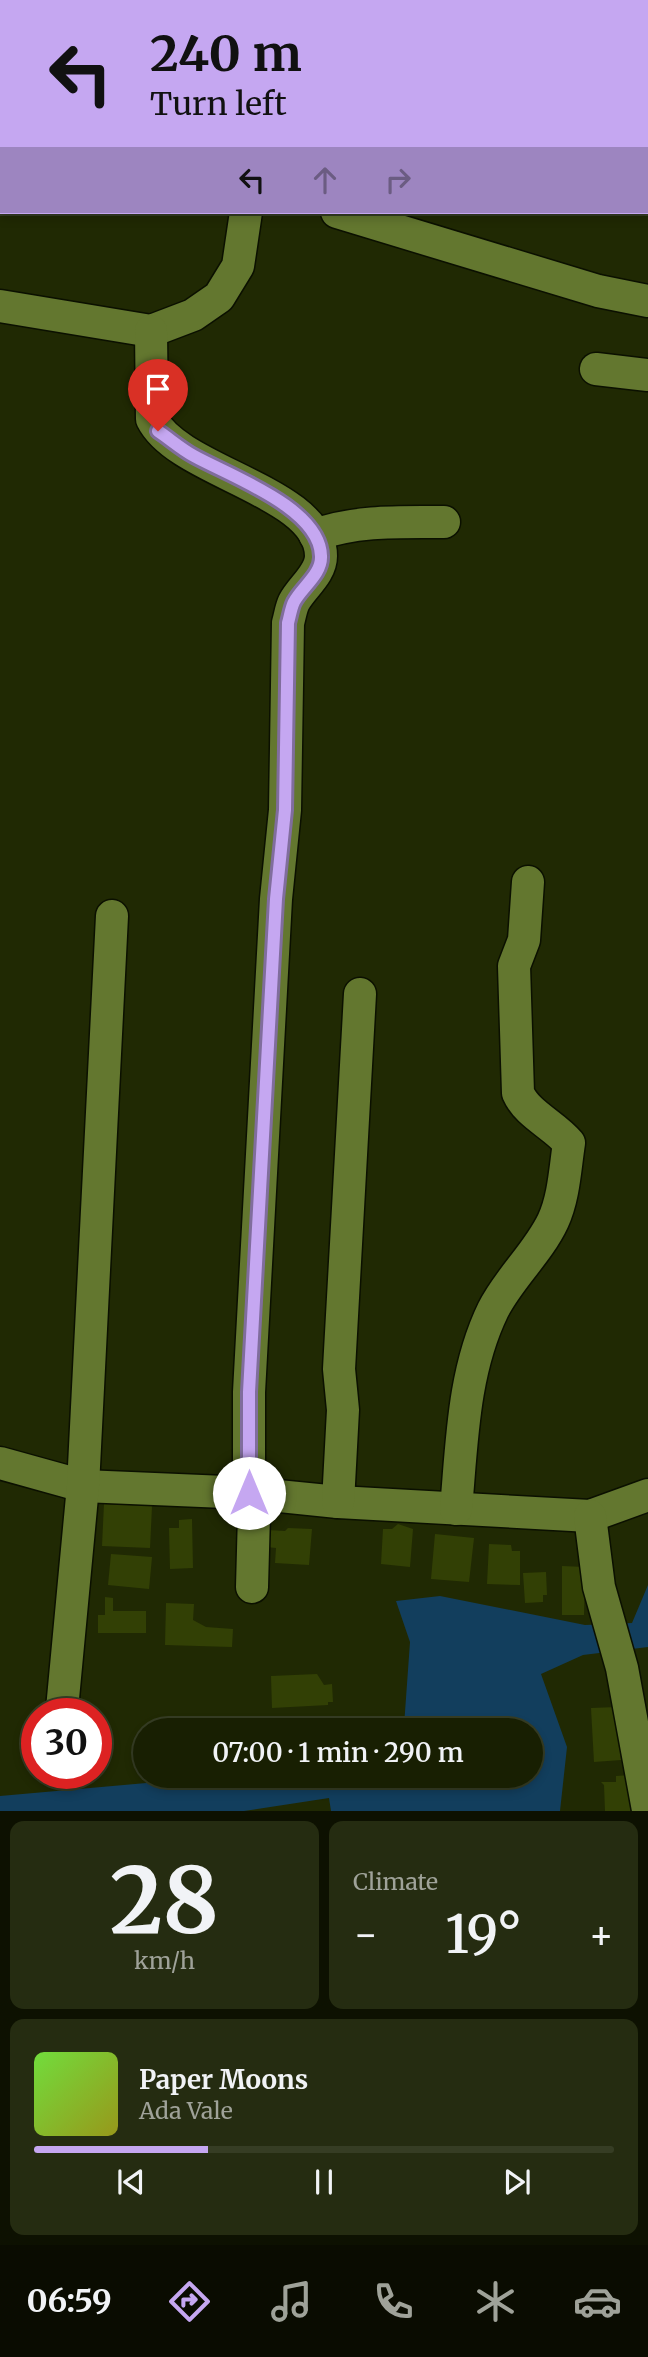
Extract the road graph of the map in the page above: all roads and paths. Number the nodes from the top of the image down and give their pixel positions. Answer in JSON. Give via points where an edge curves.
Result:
{"nodes":[{"id":1,"x":246,"y":214,"type":"edge"},
{"id":2,"x":344,"y":214,"type":"edge"},
{"id":3,"x":648,"y":301,"type":"edge"},
{"id":4,"x":0,"y":306,"type":"edge"},
{"id":5,"x":151,"y":331,"type":"junction"},
{"id":6,"x":596,"y":369,"type":"dead end"},
{"id":7,"x":648,"y":375,"type":"edge"},
{"id":8,"x":444,"y":522,"type":"dead end"},
{"id":9,"x":315,"y":535,"type":"junction"},
{"id":10,"x":528,"y":882,"type":"dead end"},
{"id":11,"x":112,"y":916,"type":"dead end"},
{"id":12,"x":360,"y":994,"type":"dead end"},
{"id":13,"x":0,"y":1463,"type":"edge"},
{"id":14,"x":83,"y":1486,"type":"junction"},
{"id":15,"x":249,"y":1493,"type":"junction"},
{"id":16,"x":648,"y":1495,"type":"edge"},
{"id":17,"x":338,"y":1502,"type":"junction"},
{"id":18,"x":456,"y":1509,"type":"junction"},
{"id":19,"x":590,"y":1516,"type":"junction"},
{"id":20,"x":252,"y":1587,"type":"dead end"},
{"id":21,"x":63,"y":1698,"type":"edge"},
{"id":22,"x":648,"y":1810,"type":"edge"}],
"edges":[{"from":1,"to":5,"type":"street","via":[[238,266],[219,297],[193,316]]},
{"from":2,"to":3,"type":"street","via":[[598,291]]},
{"from":4,"to":5,"type":"street"},
{"from":5,"to":9,"type":"street","via":[[152,418],[158,431],[285,504]]},
{"from":6,"to":7,"type":"street"},
{"from":8,"to":9,"type":"street","via":[[373,521]]},
{"from":9,"to":15,"type":"street","via":[[321,556],[318,567],[294,603],[288,623],[285,810],[276,899],[250,1379]]},
{"from":10,"to":18,"type":"street","via":[[524,940],[513,966],[518,1093],[523,1104],[569,1143],[562,1193],[552,1222],[494,1309],[472,1365]]},
{"from":11,"to":14,"type":"street"},
{"from":12,"to":17,"type":"street","via":[[339,1369],[343,1410]]},
{"from":13,"to":14,"type":"street"},
{"from":14,"to":15,"type":"street"},
{"from":14,"to":21,"type":"street"},
{"from":15,"to":17,"type":"street"},
{"from":15,"to":20,"type":"street","via":[[254,1514]]},
{"from":16,"to":19,"type":"street"},
{"from":17,"to":18,"type":"street"},
{"from":18,"to":19,"type":"street"},
{"from":19,"to":22,"type":"street","via":[[599,1587],[622,1668]]}]}
